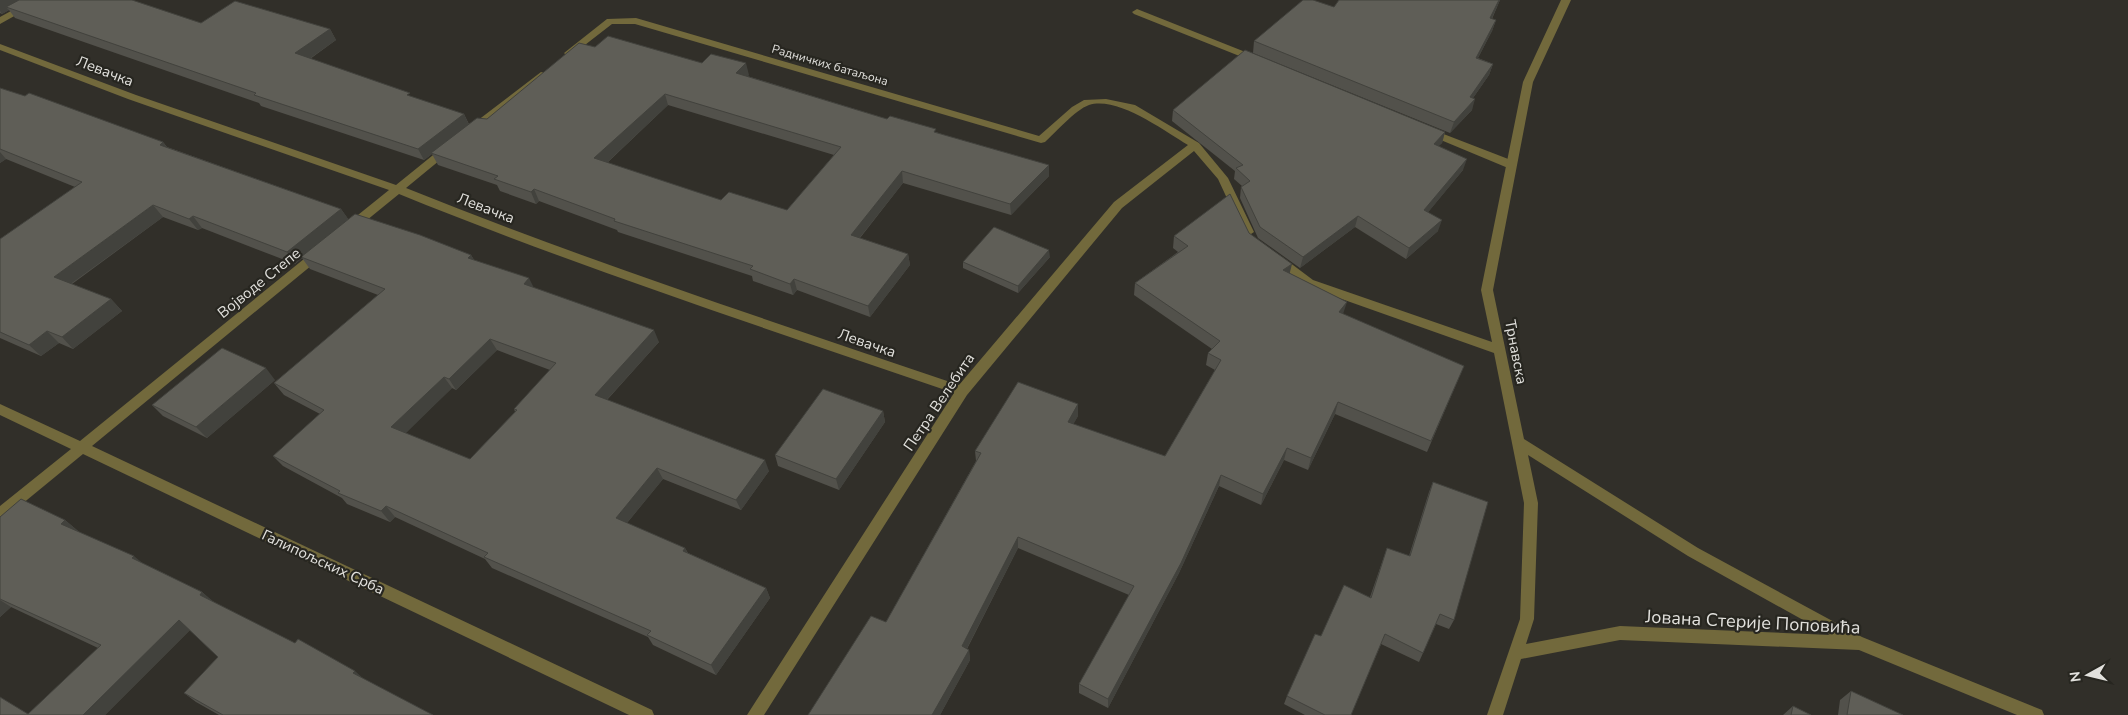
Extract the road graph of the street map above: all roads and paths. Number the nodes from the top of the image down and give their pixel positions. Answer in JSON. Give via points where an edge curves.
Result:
{"nodes":[{"id":1,"x":38,"y":0,"type":"edge"},
{"id":2,"x":1566,"y":0,"type":"edge"},
{"id":3,"x":1136,"y":12,"type":"dead end"},
{"id":4,"x":0,"y":21,"type":"edge"},
{"id":5,"x":0,"y":47,"type":"edge"},
{"id":6,"x":1262,"y":62,"type":"edge"},
{"id":7,"x":1417,"y":127,"type":"edge"},
{"id":8,"x":1194,"y":145,"type":"junction"},
{"id":9,"x":1512,"y":165,"type":"junction"},
{"id":10,"x":397,"y":189,"type":"junction"},
{"id":11,"x":344,"y":233,"type":"edge"},
{"id":12,"x":1252,"y":241,"type":"edge"},
{"id":13,"x":328,"y":246,"type":"edge"},
{"id":14,"x":1266,"y":252,"type":"edge"},
{"id":15,"x":1500,"y":350,"type":"junction"},
{"id":16,"x":962,"y":391,"type":"junction"},
{"id":17,"x":0,"y":409,"type":"edge"},
{"id":18,"x":1517,"y":441,"type":"junction"},
{"id":19,"x":82,"y":448,"type":"junction"},
{"id":20,"x":0,"y":514,"type":"edge"},
{"id":21,"x":1859,"y":644,"type":"junction"},
{"id":22,"x":1517,"y":653,"type":"junction"},
{"id":23,"x":646,"y":715,"type":"edge"},
{"id":24,"x":755,"y":715,"type":"edge"},
{"id":25,"x":1495,"y":715,"type":"edge"},
{"id":26,"x":2036,"y":715,"type":"edge"}],
"edges":[{"from":1,"to":4,"type":"street"},
{"from":2,"to":9,"type":"street","name":"Трнавска","via":[[1528,82]]},
{"from":3,"to":6,"type":"street"},
{"from":5,"to":10,"type":"street","name":"Левачка","via":[[132,97]]},
{"from":7,"to":9,"type":"street"},
{"from":8,"to":10,"type":"street","name":"Радничких батаљона","via":[[1130,107],[1106,102],[1088,102],[1076,109],[1042,140],[636,21],[610,21]]},
{"from":8,"to":12,"type":"street","via":[[1224,178]]},
{"from":8,"to":16,"type":"street","name":"Петра Велебита","via":[[1118,205]]},
{"from":9,"to":15,"type":"street","name":"Трнавска","via":[[1487,290]]},
{"from":10,"to":11,"type":"street"},
{"from":10,"to":16,"type":"street","name":"Левачка","via":[[716,307]]},
{"from":13,"to":19,"type":"street","name":"Војводе Степе"},
{"from":14,"to":15,"type":"street","via":[[1309,283]]},
{"from":15,"to":18,"type":"street","name":"Трнавска"},
{"from":16,"to":24,"type":"street","name":"Петра Велебита"},
{"from":17,"to":19,"type":"street","name":"Галипољских Срба"},
{"from":18,"to":21,"type":"street","via":[[1693,552]]},
{"from":18,"to":22,"type":"street","name":"Трнавска","via":[[1531,503],[1527,619]]},
{"from":19,"to":20,"type":"street","name":"Војводе Степе"},
{"from":19,"to":23,"type":"street","name":"Галипољских Срба"},
{"from":21,"to":22,"type":"street","name":"Јована Стерије Поповића","via":[[1620,633]]},
{"from":21,"to":26,"type":"street","name":"Јована Стерије Поповића"},
{"from":22,"to":25,"type":"street","name":"Трнавска"}]}
